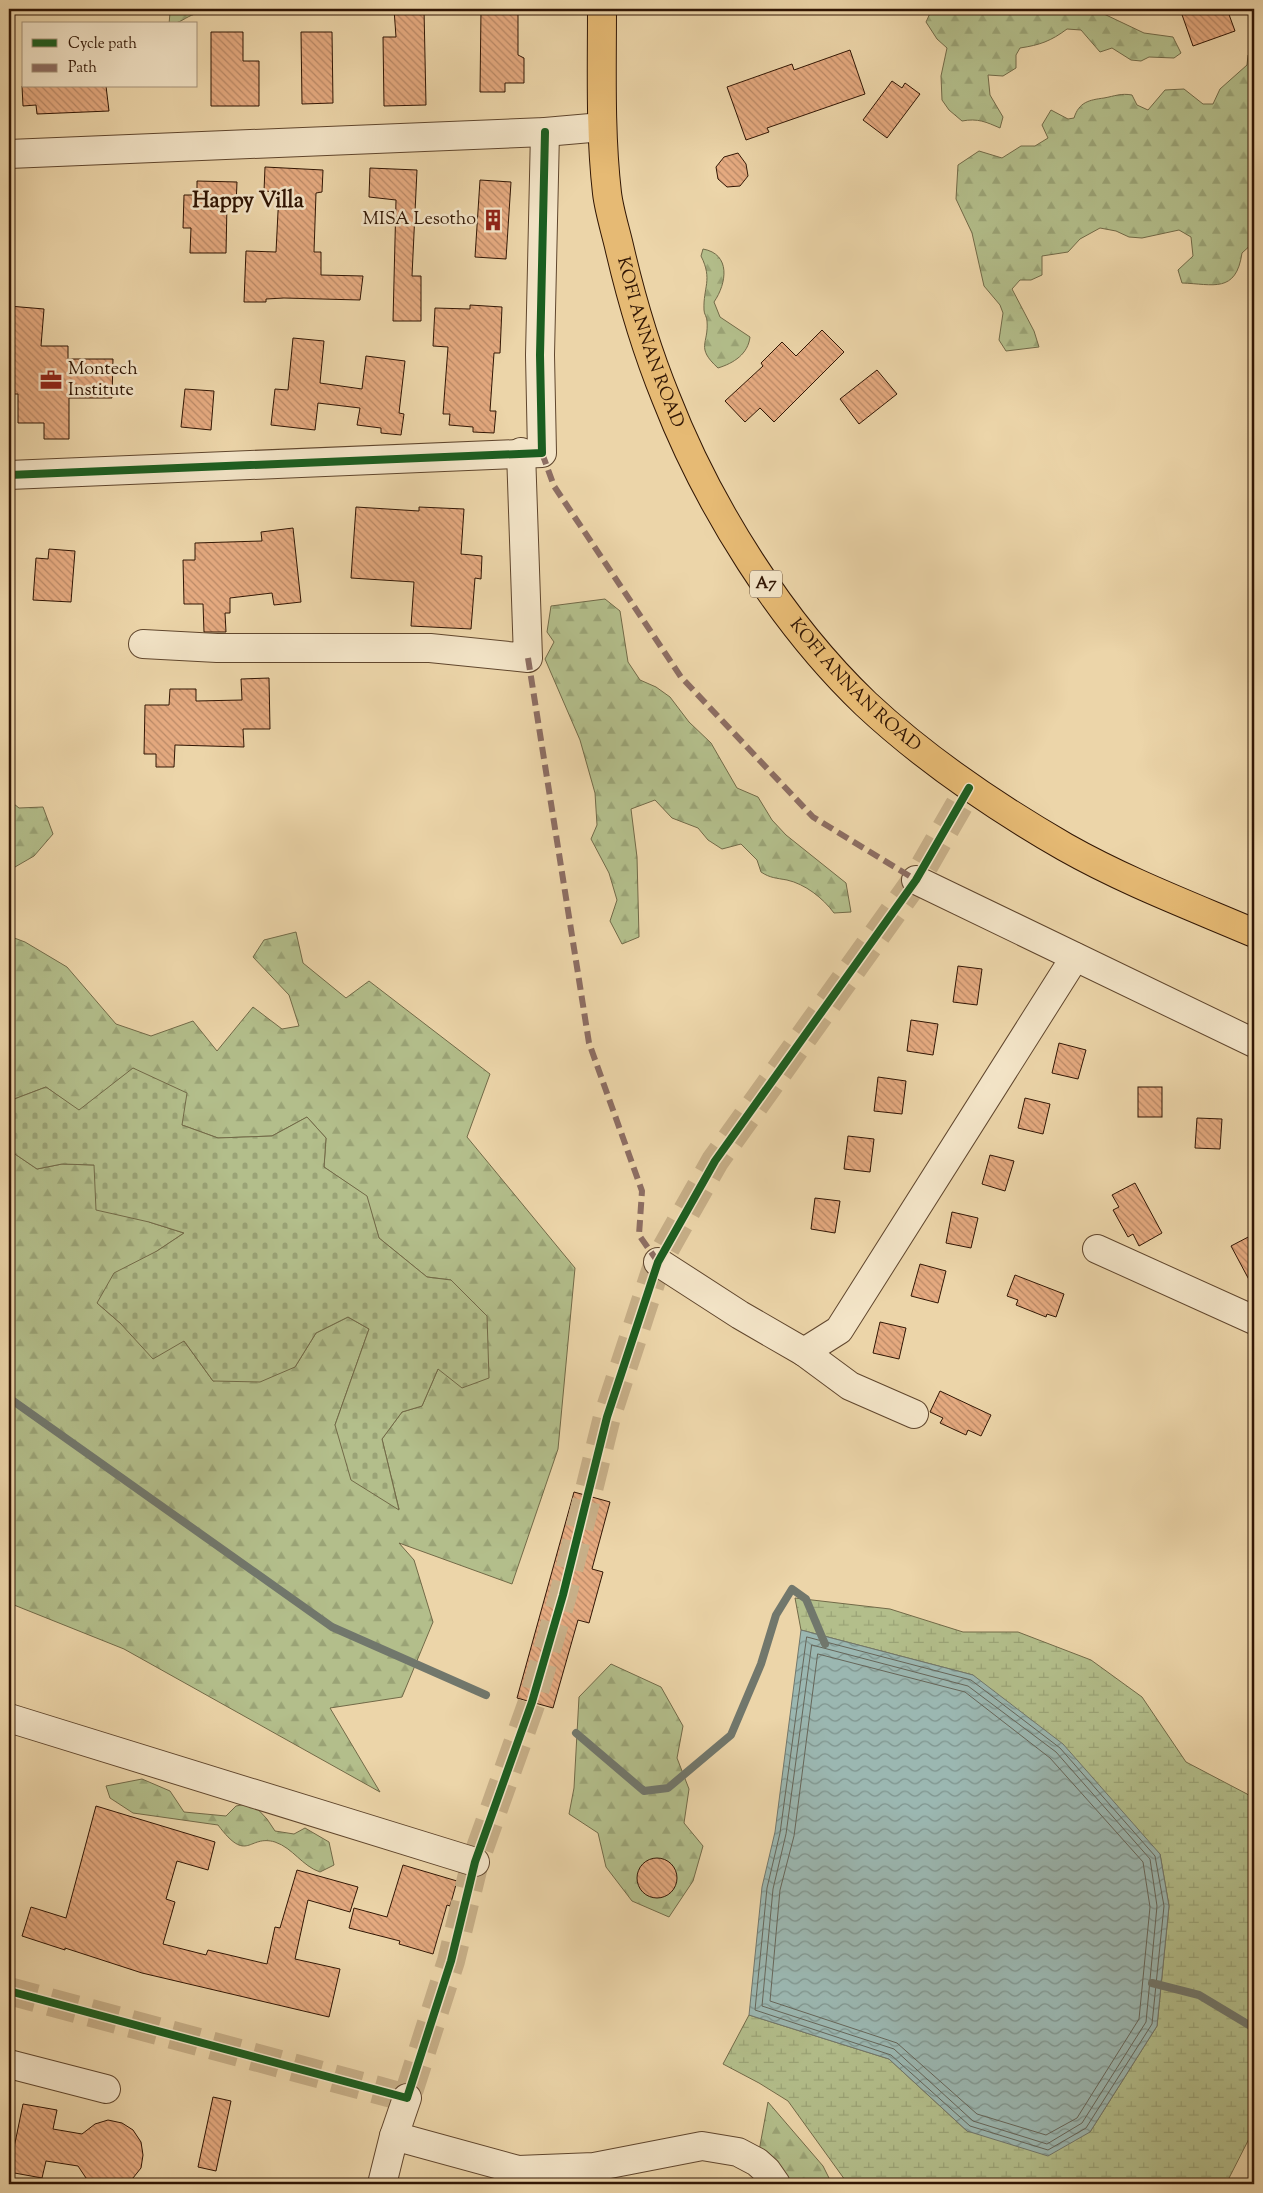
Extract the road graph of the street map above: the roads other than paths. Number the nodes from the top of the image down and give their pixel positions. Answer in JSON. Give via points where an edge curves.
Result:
{"nodes":[{"id":1,"x":602,"y":9,"type":"edge"},
{"id":2,"x":602,"y":127,"type":"junction"},
{"id":3,"x":545,"y":132,"type":"junction"},
{"id":4,"x":9,"y":154,"type":"edge"},
{"id":5,"x":521,"y":452,"type":"junction"},
{"id":6,"x":9,"y":475,"type":"edge"},
{"id":7,"x":143,"y":644,"type":"dead end"},
{"id":8,"x":916,"y":880,"type":"dead end"},
{"id":9,"x":1254,"y":933,"type":"edge"},
{"id":10,"x":1075,"y":957,"type":"junction"},
{"id":11,"x":1254,"y":1043,"type":"edge"},
{"id":12,"x":1097,"y":1250,"type":"dead end"},
{"id":13,"x":658,"y":1262,"type":"dead end"},
{"id":14,"x":1254,"y":1320,"type":"edge"},
{"id":15,"x":804,"y":1352,"type":"junction"},
{"id":16,"x":914,"y":1414,"type":"dead end"},
{"id":17,"x":9,"y":1718,"type":"edge"},
{"id":18,"x":475,"y":1862,"type":"dead end"},
{"id":19,"x":9,"y":2064,"type":"edge"},
{"id":20,"x":106,"y":2089,"type":"dead end"},
{"id":21,"x":407,"y":2098,"type":"dead end"},
{"id":22,"x":394,"y":2136,"type":"junction"},
{"id":23,"x":382,"y":2184,"type":"edge"},
{"id":24,"x":776,"y":2184,"type":"edge"}],
"edges":[{"from":1,"to":2,"type":"main road","name":"KOFI ANNAN ROAD","number":"A7"},
{"from":2,"to":3,"type":"street"},
{"from":2,"to":9,"type":"main road","name":"KOFI ANNAN ROAD","number":"A7","via":[[607,196],[633,307],[654,371],[677,427],[723,516],[801,631],[865,703],[969,788],[1066,848]]},
{"from":3,"to":4,"type":"street"},
{"from":3,"to":5,"type":"street","via":[[540,355],[542,453]]},
{"from":5,"to":6,"type":"street"},
{"from":5,"to":7,"type":"street","via":[[528,658],[430,648],[217,648]]},
{"from":8,"to":10,"type":"street"},
{"from":10,"to":11,"type":"street"},
{"from":10,"to":15,"type":"street","via":[[839,1330]]},
{"from":12,"to":14,"type":"street"},
{"from":13,"to":15,"type":"street"},
{"from":15,"to":16,"type":"street","via":[[850,1386]]},
{"from":17,"to":18,"type":"street"},
{"from":19,"to":20,"type":"street"},
{"from":21,"to":22,"type":"street"},
{"from":22,"to":23,"type":"street"},
{"from":22,"to":24,"type":"street","via":[[518,2170],[594,2167],[702,2146],[738,2152],[757,2162]]}]}
